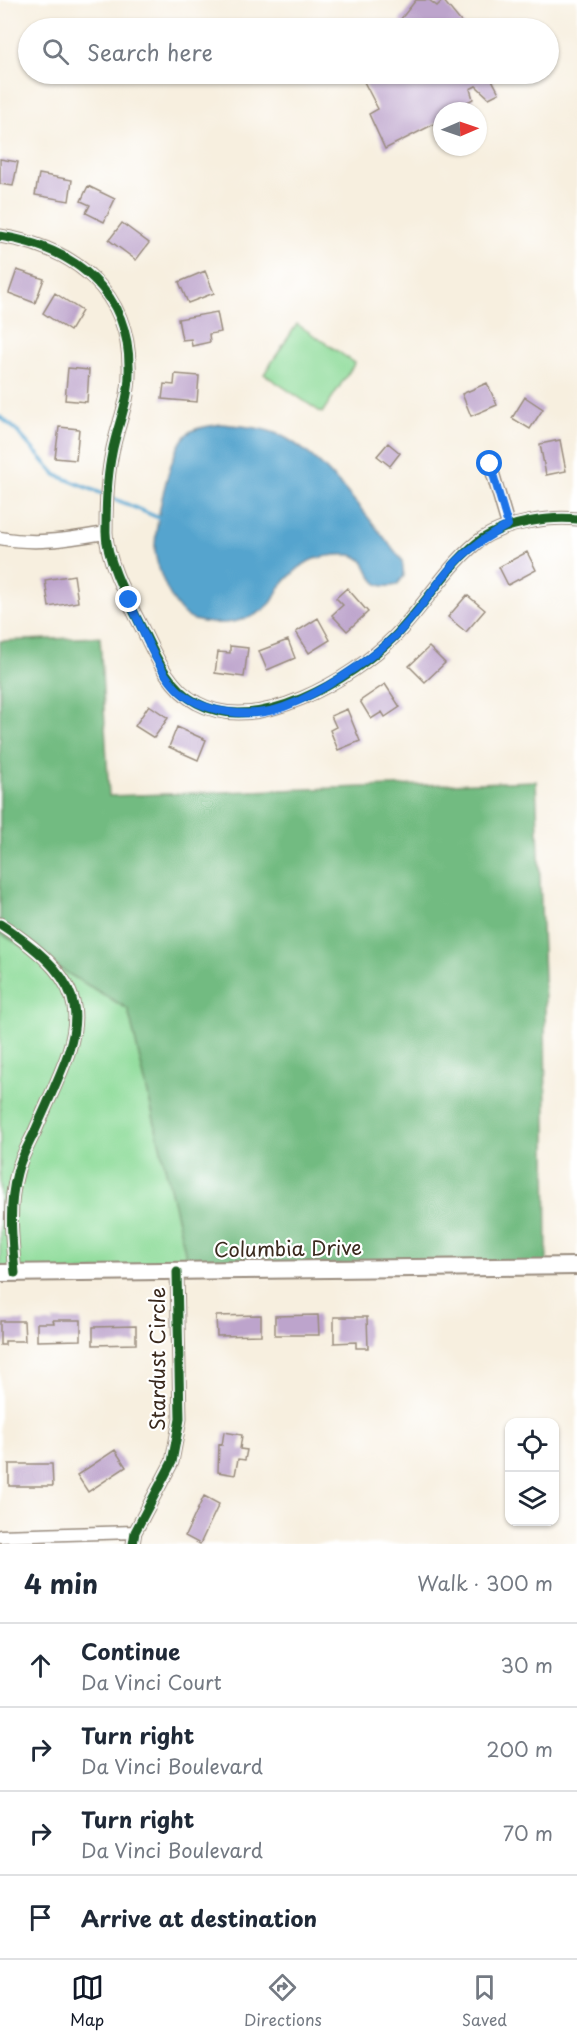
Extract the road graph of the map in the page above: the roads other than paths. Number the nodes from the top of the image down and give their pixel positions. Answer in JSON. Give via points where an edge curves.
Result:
{"nodes":[{"id":1,"x":0,"y":236,"type":"edge"},
{"id":2,"x":490,"y":464,"type":"dead end"},
{"id":3,"x":577,"y":519,"type":"edge"},
{"id":4,"x":508,"y":525,"type":"junction"},
{"id":5,"x":105,"y":533,"type":"junction"},
{"id":6,"x":0,"y":538,"type":"edge"},
{"id":7,"x":0,"y":924,"type":"edge"},
{"id":8,"x":577,"y":1266,"type":"edge"},
{"id":9,"x":177,"y":1272,"type":"junction"},
{"id":10,"x":8,"y":1273,"type":"edge"},
{"id":11,"x":0,"y":1536,"type":"edge"},
{"id":12,"x":134,"y":1538,"type":"edge"}],
"edges":[{"from":1,"to":5,"type":"street","via":[[62,254],[91,274],[122,319],[130,372],[124,412],[111,454]]},
{"from":2,"to":4,"type":"street"},
{"from":3,"to":4,"type":"street"},
{"from":4,"to":5,"type":"street","via":[[482,539],[453,565],[429,599],[393,638],[353,671],[283,708],[250,712],[222,711],[198,704],[176,688],[129,600]]},
{"from":5,"to":6,"type":"street","via":[[44,543]]},
{"from":7,"to":10,"type":"street","via":[[53,964],[64,977],[76,1009],[68,1054],[17,1172]]},
{"from":8,"to":9,"type":"main road","name":"Columbia Drive"},
{"from":9,"to":10,"type":"main road","name":"Columbia Drive"},
{"from":9,"to":12,"type":"street","name":"Stardust Circle","via":[[180,1419],[172,1462]]},
{"from":11,"to":12,"type":"street"}]}
